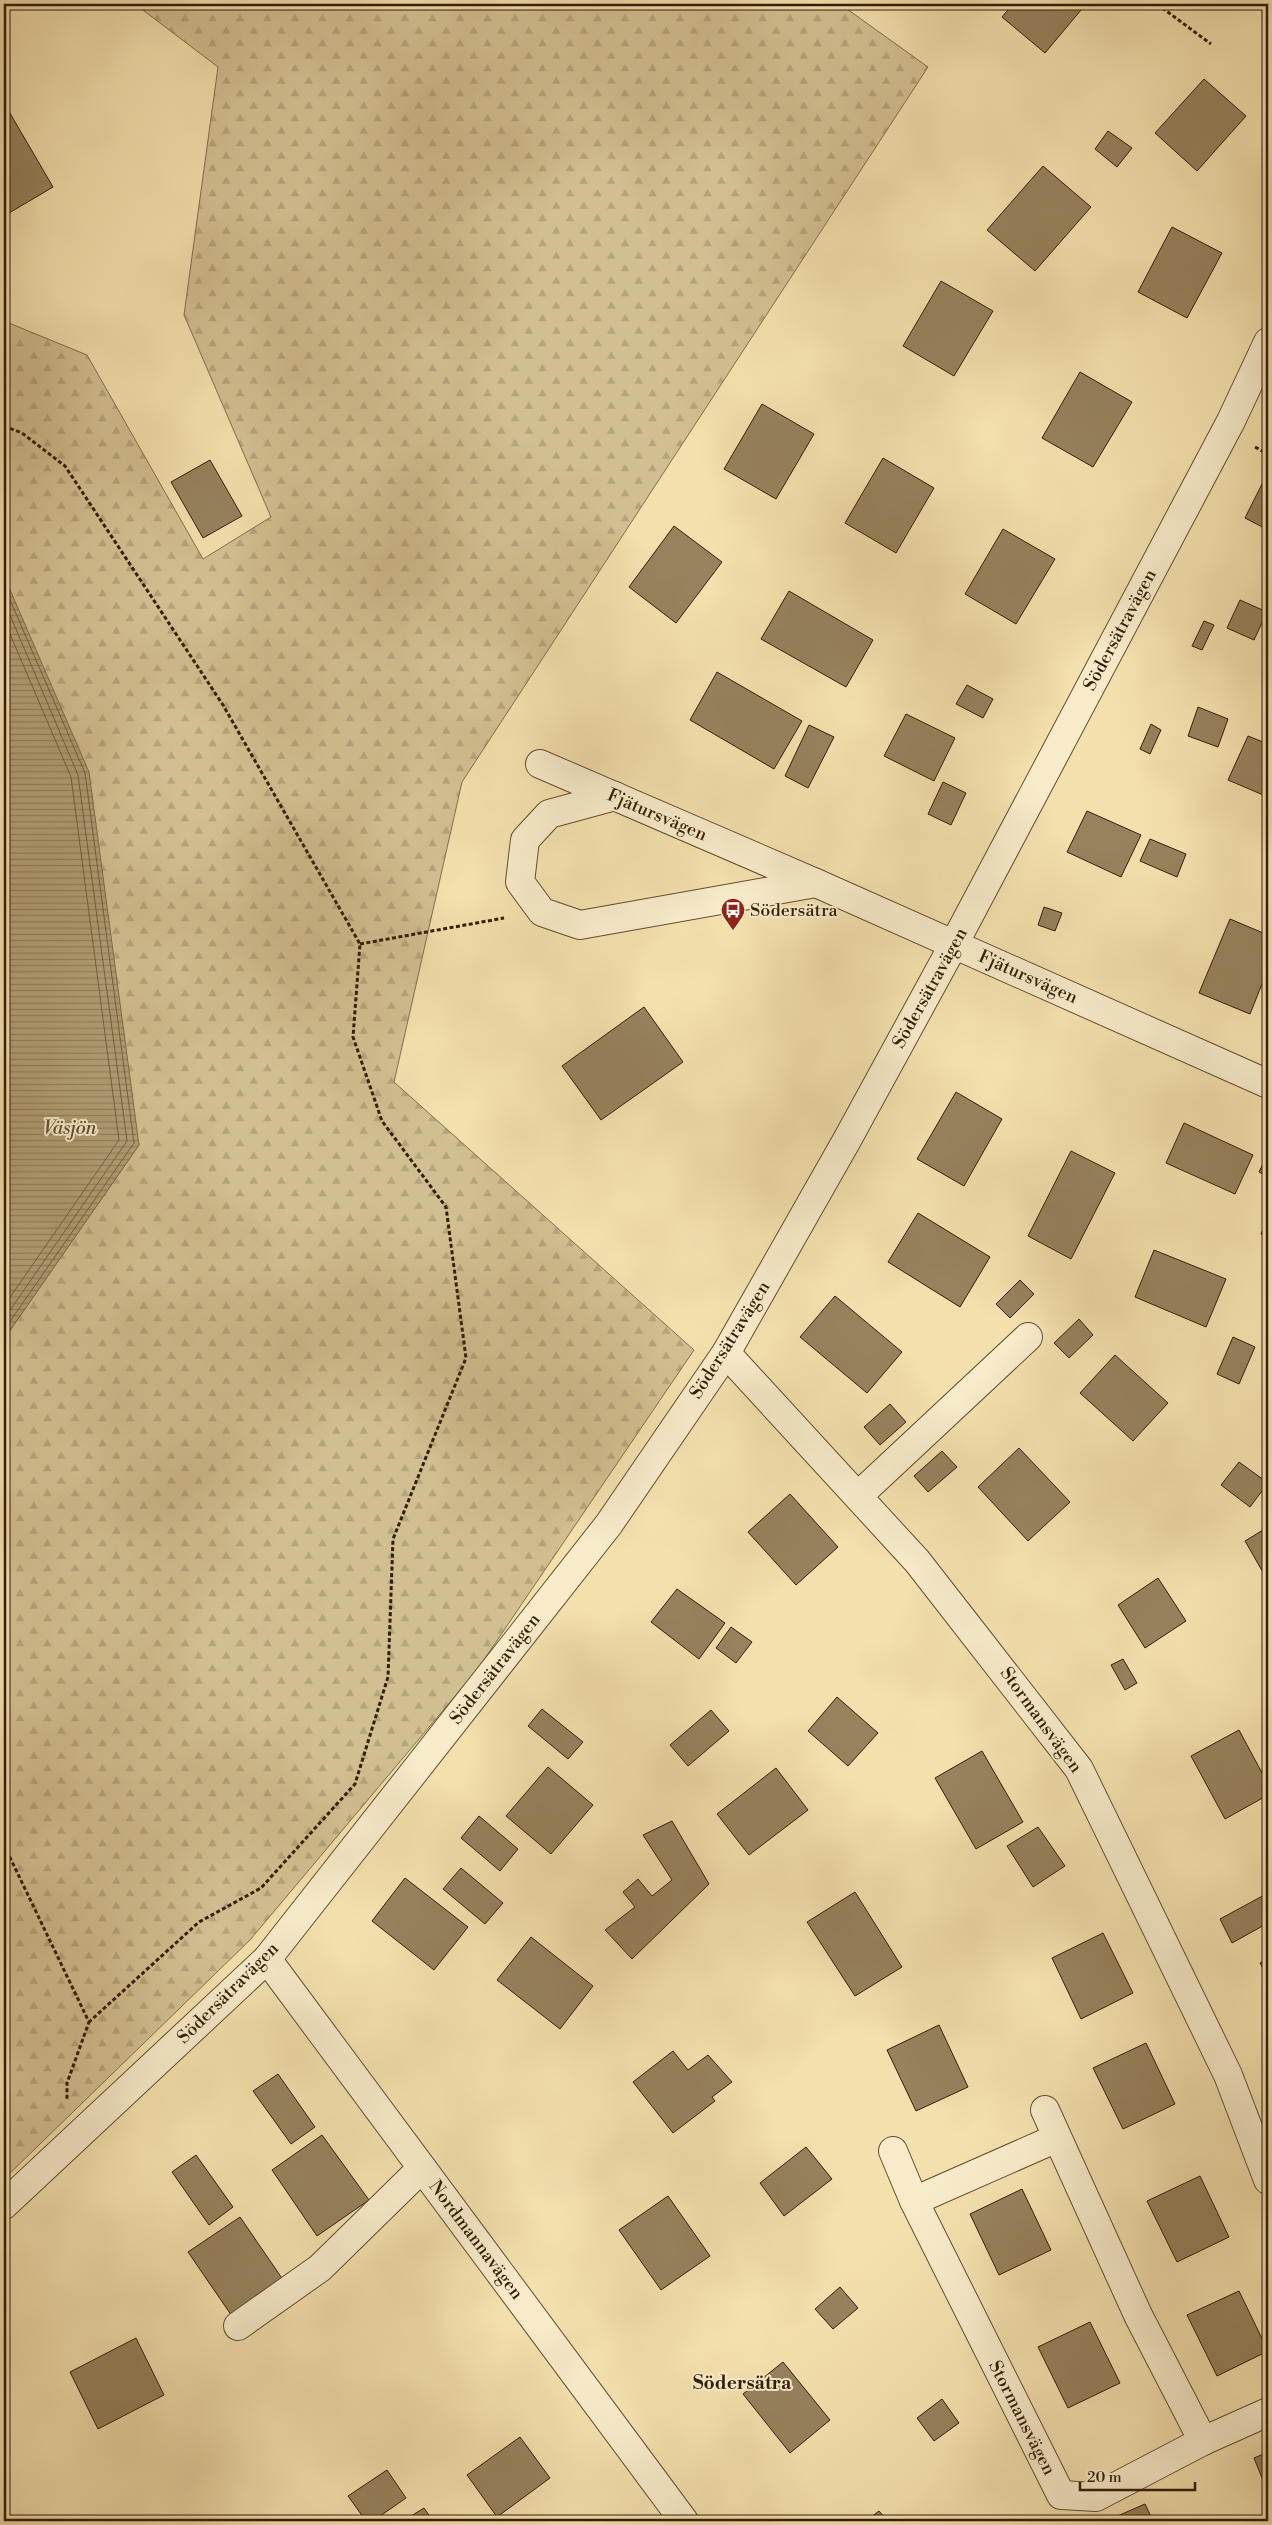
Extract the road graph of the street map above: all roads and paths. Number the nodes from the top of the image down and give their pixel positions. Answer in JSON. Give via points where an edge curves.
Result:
{"nodes":[{"id":1,"x":1157,"y":4,"type":"edge"},
{"id":2,"x":1211,"y":44,"type":"dead end"},
{"id":3,"x":1268,"y":342,"type":"edge"},
{"id":4,"x":4,"y":426,"type":"edge"},
{"id":5,"x":540,"y":764,"type":"dead end"},
{"id":6,"x":615,"y":796,"type":"junction"},
{"id":7,"x":816,"y":883,"type":"junction"},
{"id":8,"x":542,"y":912,"type":"junction"},
{"id":9,"x":360,"y":944,"type":"junction"},
{"id":10,"x":954,"y":944,"type":"junction"},
{"id":11,"x":1268,"y":1084,"type":"edge"},
{"id":12,"x":1028,"y":1337,"type":"dead end"},
{"id":13,"x":726,"y":1352,"type":"junction"},
{"id":14,"x":859,"y":1495,"type":"junction"},
{"id":15,"x":4,"y":1845,"type":"edge"},
{"id":16,"x":267,"y":1959,"type":"junction"},
{"id":17,"x":89,"y":2022,"type":"junction"},
{"id":18,"x":1045,"y":2110,"type":"dead end"},
{"id":19,"x":1057,"y":2138,"type":"junction"},
{"id":20,"x":65,"y":2148,"type":"junction"},
{"id":21,"x":893,"y":2150,"type":"dead end"},
{"id":22,"x":422,"y":2168,"type":"junction"},
{"id":23,"x":1268,"y":2180,"type":"edge"},
{"id":24,"x":914,"y":2201,"type":"junction"},
{"id":25,"x":4,"y":2204,"type":"edge"},
{"id":26,"x":238,"y":2326,"type":"dead end"},
{"id":27,"x":1268,"y":2412,"type":"edge"},
{"id":28,"x":1203,"y":2441,"type":"junction"},
{"id":29,"x":684,"y":2521,"type":"edge"}],
"edges":[{"from":1,"to":2,"type":"path"},
{"from":3,"to":10,"type":"street","name":"Södersätravägen","via":[[1231,421]]},
{"from":4,"to":9,"type":"path","via":[[22,433],[65,466],[223,705]]},
{"from":5,"to":6,"type":"street","name":"Fjätursvägen"},
{"from":6,"to":7,"type":"street","name":"Fjätursvägen"},
{"from":6,"to":8,"type":"street","via":[[549,814],[525,840],[520,882]]},
{"from":7,"to":8,"type":"street","via":[[580,925]]},
{"from":7,"to":10,"type":"street","name":"Fjätursvägen"},
{"from":8,"to":9,"type":"path"},
{"from":9,"to":17,"type":"path","via":[[353,1037],[382,1121],[446,1206],[466,1358],[393,1539],[388,1677],[355,1784],[261,1888],[199,1922]]},
{"from":10,"to":11,"type":"street","name":"Fjätursvägen"},
{"from":10,"to":13,"type":"street","name":"Södersätravägen"},
{"from":12,"to":14,"type":"street"},
{"from":13,"to":14,"type":"street","name":"Stormansvägen"},
{"from":13,"to":16,"type":"street","name":"Södersätravägen","via":[[609,1524]]},
{"from":14,"to":23,"type":"street","name":"Stormansvägen","via":[[924,1568],[1079,1769],[1228,2075]]},
{"from":15,"to":17,"type":"path"},
{"from":16,"to":20,"type":"street","name":"Södersätravägen"},
{"from":16,"to":22,"type":"street","name":"Nordmannavägen"},
{"from":17,"to":20,"type":"path","via":[[67,2083]]},
{"from":18,"to":19,"type":"street"},
{"from":19,"to":24,"type":"street"},
{"from":19,"to":28,"type":"street","via":[[1138,2315]]},
{"from":20,"to":25,"type":"street","name":"Södersätravägen"},
{"from":21,"to":24,"type":"street","name":"Stormansvägen"},
{"from":22,"to":26,"type":"street","via":[[320,2268]]},
{"from":22,"to":29,"type":"street","name":"Nordmannavägen"},
{"from":24,"to":28,"type":"street","name":"Stormansvägen","via":[[1061,2495],[1096,2497]]},
{"from":27,"to":28,"type":"street","name":"Stormansvägen"}]}
